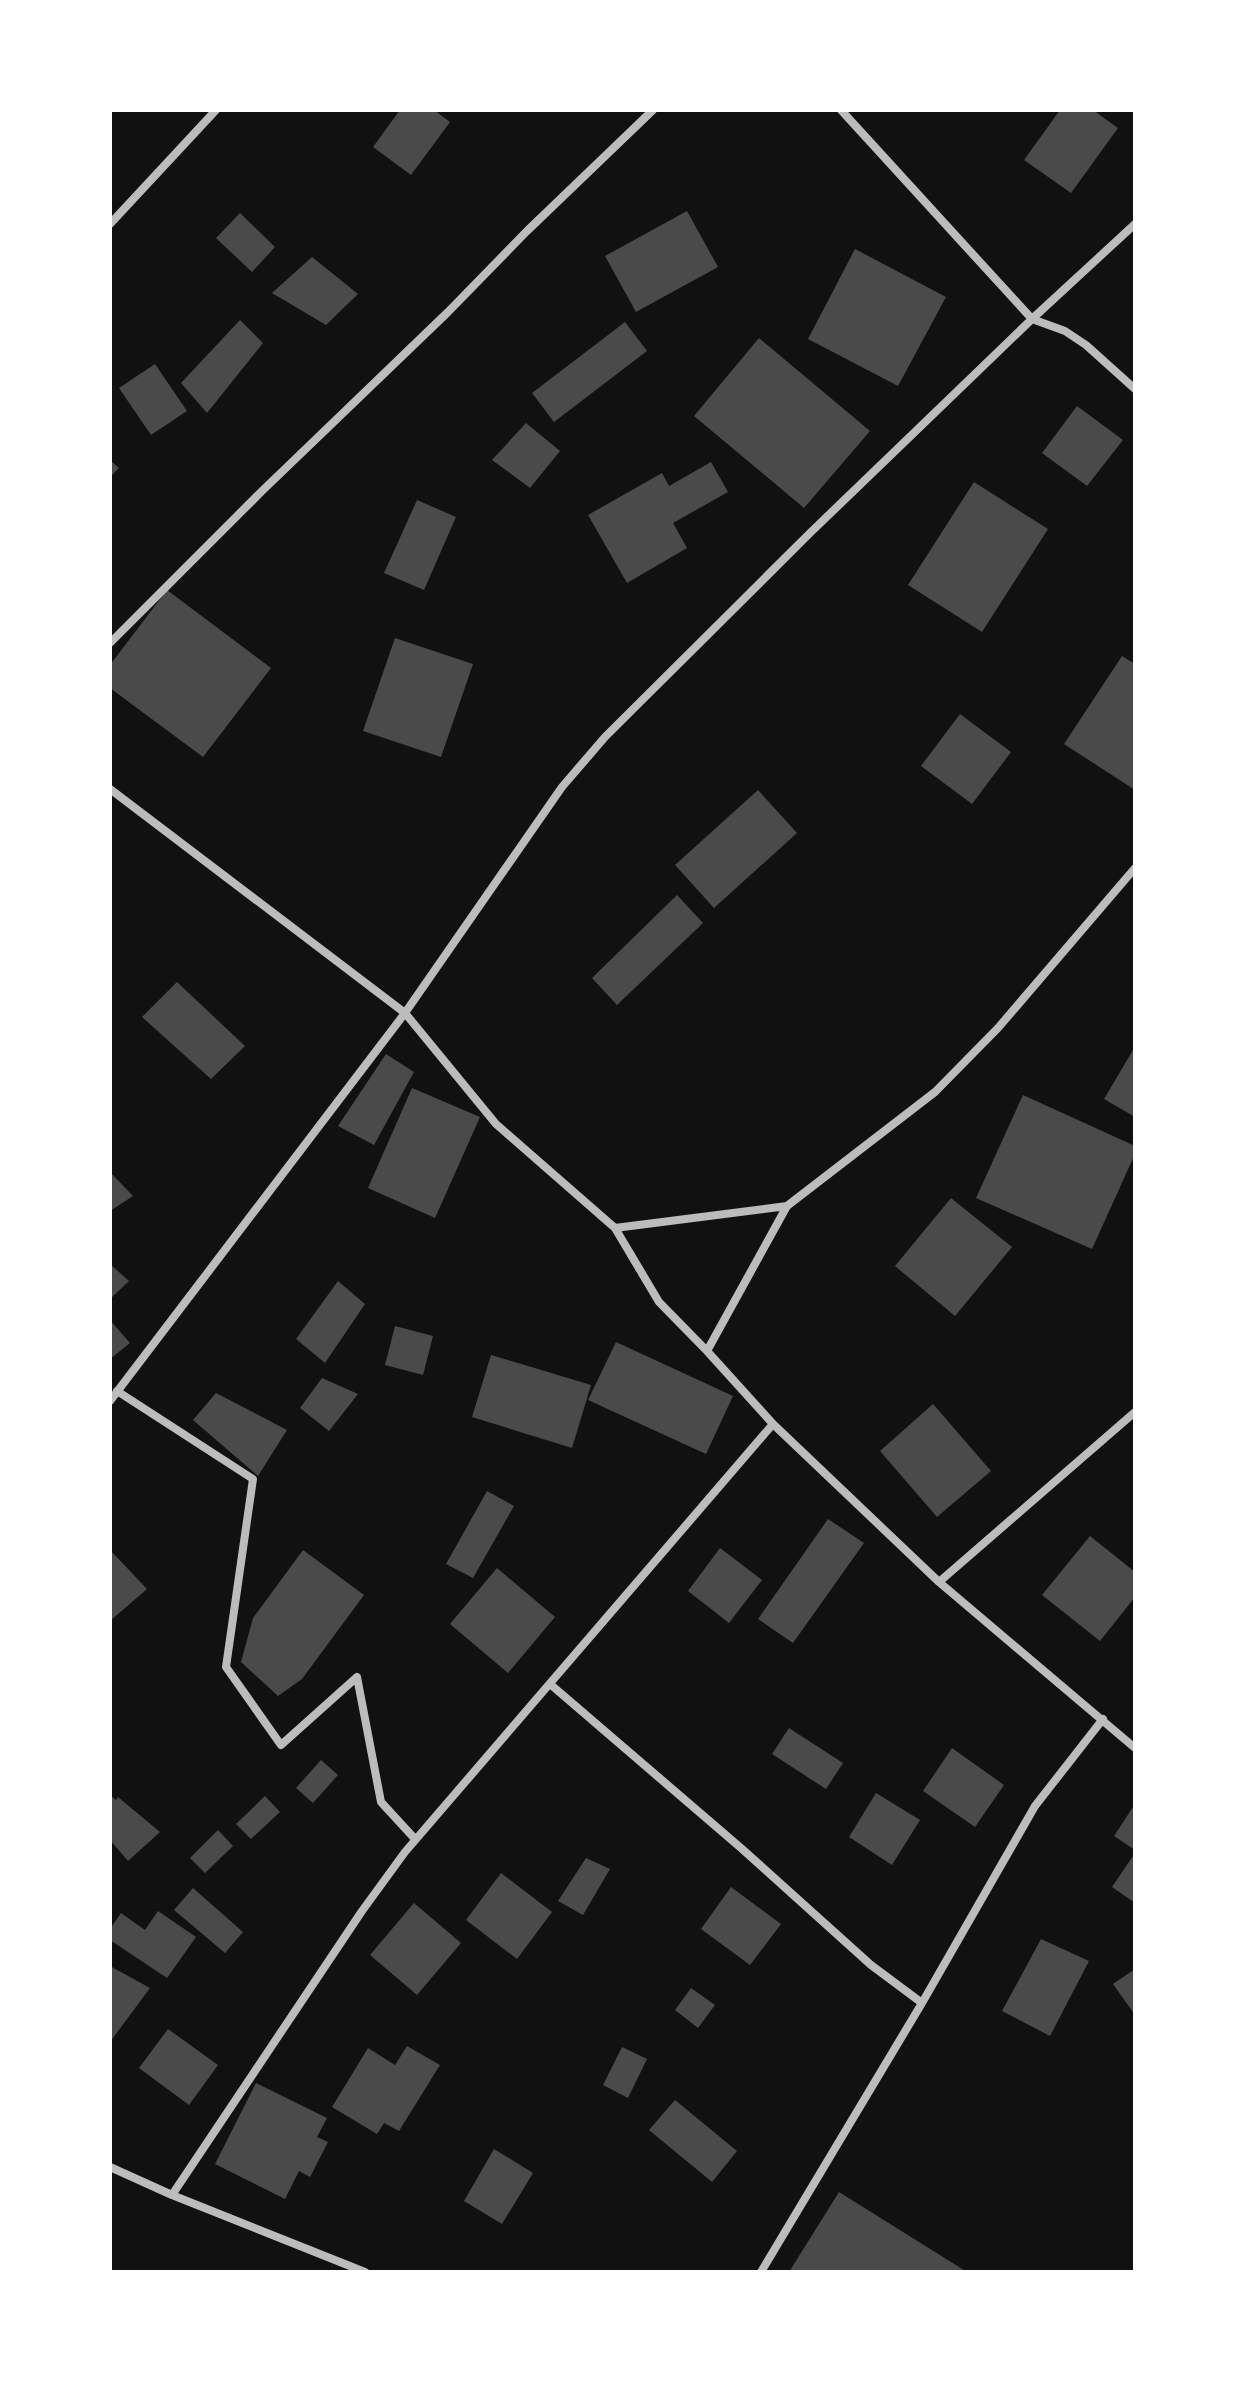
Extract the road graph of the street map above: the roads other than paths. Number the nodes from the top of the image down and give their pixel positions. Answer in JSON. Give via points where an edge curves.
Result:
{"nodes":[{"id":1,"x":216,"y":110,"type":"edge"},
{"id":2,"x":653,"y":110,"type":"edge"},
{"id":3,"x":841,"y":110,"type":"edge"},
{"id":4,"x":110,"y":224,"type":"edge"},
{"id":5,"x":1135,"y":224,"type":"edge"},
{"id":6,"x":1032,"y":319,"type":"junction"},
{"id":7,"x":1135,"y":389,"type":"edge"},
{"id":8,"x":110,"y":643,"type":"edge"},
{"id":9,"x":110,"y":789,"type":"edge"},
{"id":10,"x":1135,"y":868,"type":"edge"},
{"id":11,"x":405,"y":1013,"type":"junction"},
{"id":12,"x":787,"y":1206,"type":"junction"},
{"id":13,"x":615,"y":1228,"type":"junction"},
{"id":14,"x":707,"y":1351,"type":"junction"},
{"id":15,"x":117,"y":1391,"type":"junction"},
{"id":16,"x":110,"y":1401,"type":"edge"},
{"id":17,"x":1135,"y":1412,"type":"edge"},
{"id":18,"x":773,"y":1424,"type":"junction"},
{"id":19,"x":939,"y":1582,"type":"junction"},
{"id":20,"x":550,"y":1684,"type":"junction"},
{"id":21,"x":1103,"y":1719,"type":"junction"},
{"id":22,"x":1135,"y":1748,"type":"edge"},
{"id":23,"x":415,"y":1839,"type":"junction"},
{"id":24,"x":922,"y":2003,"type":"junction"},
{"id":25,"x":110,"y":2167,"type":"edge"},
{"id":26,"x":172,"y":2195,"type":"junction"},
{"id":27,"x":349,"y":2268,"type":"edge"},
{"id":28,"x":365,"y":2272,"type":"edge"},
{"id":29,"x":761,"y":2272,"type":"edge"}],
"edges":[{"from":1,"to":4,"type":"street"},
{"from":2,"to":8,"type":"street"},
{"from":3,"to":6,"type":"street"},
{"from":5,"to":6,"type":"street"},
{"from":6,"to":7,"type":"street","via":[[1086,345]]},
{"from":6,"to":11,"type":"street","via":[[605,737],[562,787]]},
{"from":9,"to":11,"type":"street"},
{"from":10,"to":12,"type":"street","via":[[998,1028],[935,1092]]},
{"from":11,"to":13,"type":"street","via":[[496,1124]]},
{"from":11,"to":15,"type":"street"},
{"from":12,"to":13,"type":"street"},
{"from":12,"to":14,"type":"street"},
{"from":13,"to":14,"type":"street","via":[[659,1302]]},
{"from":14,"to":18,"type":"street"},
{"from":15,"to":16,"type":"street"},
{"from":15,"to":23,"type":"street","via":[[253,1479],[226,1667],[281,1745],[357,1677],[381,1802]]},
{"from":17,"to":19,"type":"street"},
{"from":18,"to":19,"type":"street"},
{"from":18,"to":20,"type":"street"},
{"from":19,"to":21,"type":"street"},
{"from":20,"to":23,"type":"street"},
{"from":20,"to":24,"type":"street","via":[[871,1965]]},
{"from":21,"to":22,"type":"street"},
{"from":21,"to":24,"type":"street","via":[[1035,1806]]},
{"from":23,"to":26,"type":"street"},
{"from":24,"to":29,"type":"street"},
{"from":25,"to":26,"type":"street"},
{"from":26,"to":27,"type":"street"},
{"from":27,"to":28,"type":"street"}]}
